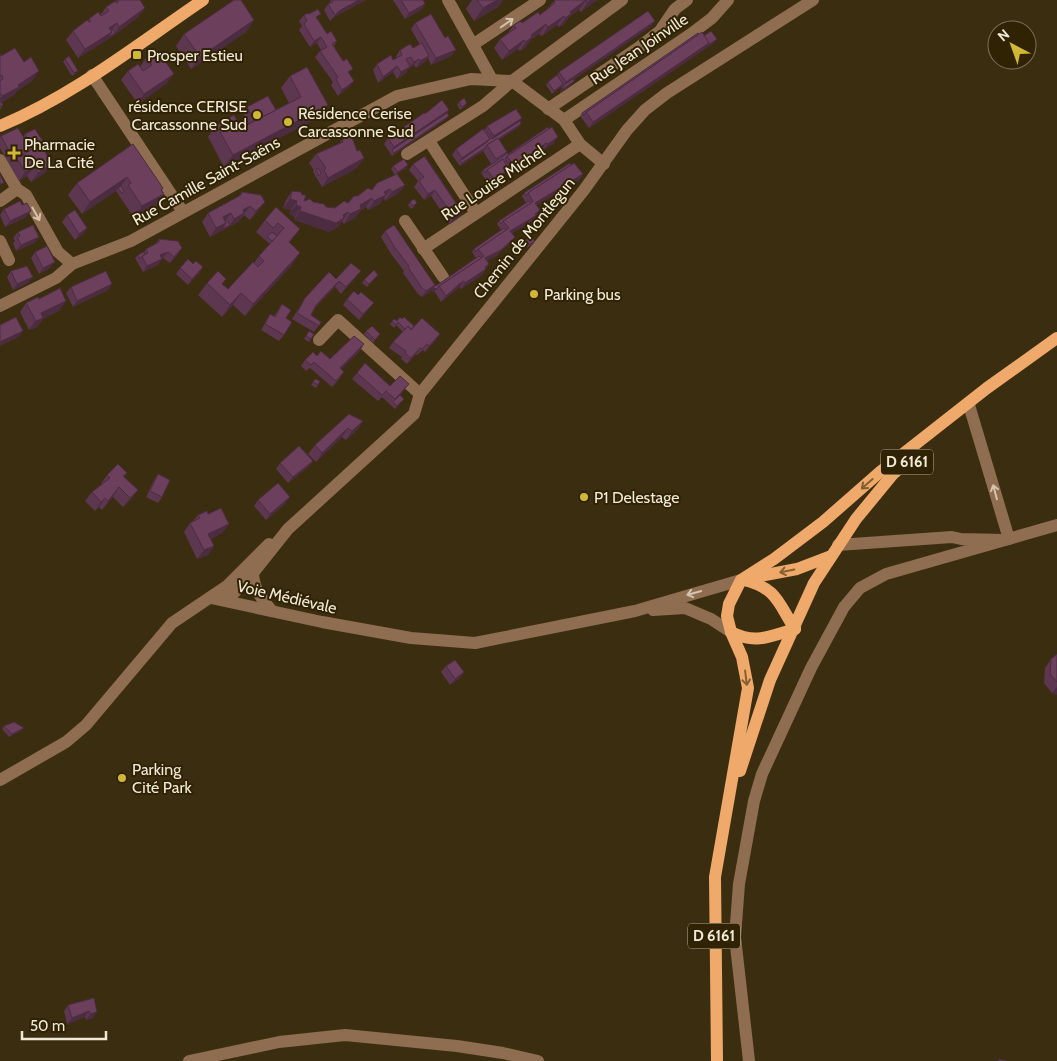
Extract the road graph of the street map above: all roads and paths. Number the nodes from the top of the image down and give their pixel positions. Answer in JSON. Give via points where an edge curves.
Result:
{"nodes":[{"id":1,"x":202,"y":0,"type":"edge"},
{"id":2,"x":448,"y":0,"type":"edge"},
{"id":3,"x":540,"y":0,"type":"edge"},
{"id":4,"x":622,"y":0,"type":"edge"},
{"id":5,"x":688,"y":0,"type":"edge"},
{"id":6,"x":728,"y":0,"type":"edge"},
{"id":7,"x":813,"y":0,"type":"edge"},
{"id":8,"x":474,"y":44,"type":"junction"},
{"id":9,"x":92,"y":75,"type":"junction"},
{"id":10,"x":491,"y":78,"type":"junction"},
{"id":11,"x":512,"y":81,"type":"junction"},
{"id":12,"x":548,"y":109,"type":"junction"},
{"id":13,"x":564,"y":120,"type":"junction"},
{"id":14,"x":0,"y":126,"type":"edge"},
{"id":15,"x":429,"y":141,"type":"junction"},
{"id":16,"x":580,"y":144,"type":"junction"},
{"id":17,"x":407,"y":154,"type":"dead end"},
{"id":18,"x":0,"y":160,"type":"edge"},
{"id":19,"x":604,"y":164,"type":"junction"},
{"id":20,"x":17,"y":189,"type":"junction"},
{"id":21,"x":0,"y":201,"type":"edge"},
{"id":22,"x":183,"y":212,"type":"junction"},
{"id":23,"x":476,"y":213,"type":"junction"},
{"id":24,"x":404,"y":222,"type":"dead end"},
{"id":25,"x":0,"y":241,"type":"edge"},
{"id":26,"x":423,"y":249,"type":"junction"},
{"id":27,"x":9,"y":260,"type":"dead end"},
{"id":28,"x":72,"y":264,"type":"junction"},
{"id":29,"x":443,"y":277,"type":"dead end"},
{"id":30,"x":0,"y":306,"type":"edge"},
{"id":31,"x":1057,"y":338,"type":"edge"},
{"id":32,"x":320,"y":340,"type":"dead end"},
{"id":33,"x":987,"y":388,"type":"junction"},
{"id":34,"x":420,"y":394,"type":"junction"},
{"id":35,"x":969,"y":405,"type":"junction"},
{"id":36,"x":1057,"y":525,"type":"edge"},
{"id":37,"x":288,"y":529,"type":"junction"},
{"id":38,"x":1007,"y":539,"type":"junction"},
{"id":39,"x":838,"y":545,"type":"junction"},
{"id":40,"x":831,"y":556,"type":"junction"},
{"id":41,"x":253,"y":573,"type":"junction"},
{"id":42,"x":741,"y":580,"type":"junction"},
{"id":43,"x":211,"y":598,"type":"junction"},
{"id":44,"x":227,"y":600,"type":"junction"},
{"id":45,"x":272,"y":610,"type":"junction"},
{"id":46,"x":635,"y":611,"type":"junction"},
{"id":47,"x":795,"y":629,"type":"junction"},
{"id":48,"x":731,"y":632,"type":"junction"},
{"id":49,"x":0,"y":780,"type":"edge"},
{"id":50,"x":726,"y":811,"type":"junction"},
{"id":51,"x":188,"y":1061,"type":"edge"},
{"id":52,"x":538,"y":1061,"type":"edge"},
{"id":53,"x":717,"y":1061,"type":"edge"},
{"id":54,"x":749,"y":1061,"type":"edge"}],
"edges":[{"from":1,"to":9,"type":"main road"},
{"from":2,"to":8,"type":"street"},
{"from":8,"to":3,"type":"street","one_way":true},
{"from":4,"to":11,"type":"street"},
{"from":5,"to":12,"type":"street","via":[[675,9],[660,30],[638,48]]},
{"from":6,"to":13,"type":"street","name":"Rue Jean Joinville","via":[[691,34]]},
{"from":7,"to":19,"type":"street","name":"Chemin de Montlegun","via":[[645,110]]},
{"from":8,"to":10,"type":"street"},
{"from":9,"to":14,"type":"main road","via":[[31,112]]},
{"from":9,"to":22,"type":"street"},
{"from":10,"to":11,"type":"street","name":"Rue Camille Saint-Saëns"},
{"from":10,"to":22,"type":"street","name":"Rue Camille Saint-Saëns","via":[[471,79],[397,96]]},
{"from":11,"to":12,"type":"street","name":"Rue Camille Saint-Saëns"},
{"from":11,"to":15,"type":"street","via":[[483,106]]},
{"from":12,"to":13,"type":"street","name":"Rue Camille Saint-Saëns"},
{"from":13,"to":16,"type":"street","name":"Rue Camille Saint-Saëns"},
{"from":15,"to":17,"type":"street"},
{"from":15,"to":23,"type":"street"},
{"from":16,"to":19,"type":"street","name":"Rue Camille Saint-Saëns"},
{"from":16,"to":23,"type":"street","name":"Rue Louise Michel"},
{"from":18,"to":20,"type":"street"},
{"from":19,"to":34,"type":"street","name":"Chemin de Montlegun"},
{"from":20,"to":21,"type":"street"},
{"from":20,"to":28,"type":"street","one_way":true,"via":[[26,196],[58,252]]},
{"from":22,"to":28,"type":"street","name":"Rue Camille Saint-Saëns","via":[[131,241]]},
{"from":23,"to":26,"type":"street","name":"Rue Louise Michel"},
{"from":24,"to":26,"type":"street"},
{"from":25,"to":27,"type":"street"},
{"from":26,"to":29,"type":"street"},
{"from":28,"to":30,"type":"street","name":"Rue Camille Saint-Saëns","via":[[56,278]]},
{"from":31,"to":33,"type":"main road","number":"D 6161"},
{"from":32,"to":34,"type":"street","via":[[338,320]]},
{"from":33,"to":35,"type":"main road","number":"D 6161"},
{"from":33,"to":42,"type":"main road","one_way":true,"via":[[880,472],[823,522]]},
{"from":34,"to":37,"type":"street","name":"Chemin de Montlegun","via":[[414,414]]},
{"from":38,"to":35,"type":"street","one_way":true},
{"from":35,"to":39,"type":"main road","number":"D 6161","via":[[893,474]]},
{"from":36,"to":38,"type":"street"},
{"from":37,"to":41,"type":"street","name":"Chemin de Montlegun"},
{"from":37,"to":43,"type":"street","name":"Chemin de Montlegun"},
{"from":38,"to":39,"type":"street","via":[[952,537]]},
{"from":38,"to":54,"type":"street","via":[[886,574],[860,588],[844,607],[811,668],[762,774],[739,884],[735,937]]},
{"from":39,"to":40,"type":"main road","number":"D 6161"},
{"from":40,"to":42,"type":"main road","one_way":true,"via":[[797,569]]},
{"from":40,"to":47,"type":"main road","number":"D 6161","via":[[814,583]]},
{"from":41,"to":44,"type":"street","name":"Chemin de Montlegun"},
{"from":41,"to":45,"type":"street","via":[[257,594]]},
{"from":42,"to":46,"type":"street","one_way":true},
{"from":42,"to":47,"type":"main road","via":[[757,583],[774,594]]},
{"from":42,"to":48,"type":"main road","via":[[729,604],[727,616]]},
{"from":43,"to":44,"type":"street","name":"Voie Médiévale"},
{"from":43,"to":49,"type":"street","via":[[172,623],[86,724],[66,742]]},
{"from":44,"to":45,"type":"street","name":"Voie Médiévale"},
{"from":45,"to":46,"type":"street","name":"Voie Médiévale","via":[[411,638],[476,643]]},
{"from":46,"to":48,"type":"street","via":[[685,608]]},
{"from":47,"to":48,"type":"main road","via":[[753,640]]},
{"from":47,"to":50,"type":"main road","number":"D 6161","via":[[770,680]]},
{"from":48,"to":50,"type":"main road","one_way":true,"via":[[742,657],[748,688]]},
{"from":50,"to":53,"type":"main road","number":"D 6161","via":[[715,877]]},
{"from":51,"to":52,"type":"street","via":[[279,1042],[345,1035],[438,1044]]}]}
